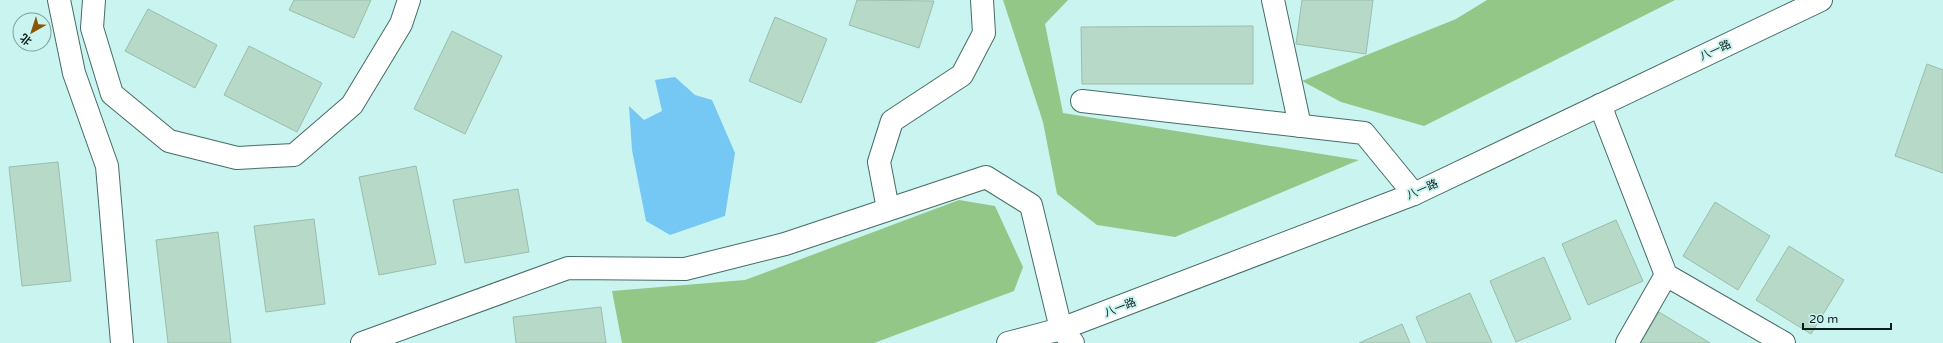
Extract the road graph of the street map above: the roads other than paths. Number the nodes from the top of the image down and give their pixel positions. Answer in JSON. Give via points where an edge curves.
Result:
{"nodes":[{"id":1,"x":59,"y":0,"type":"edge"},
{"id":2,"x":94,"y":0,"type":"edge"},
{"id":3,"x":409,"y":0,"type":"edge"},
{"id":4,"x":982,"y":0,"type":"edge"},
{"id":5,"x":1274,"y":0,"type":"edge"},
{"id":6,"x":1821,"y":0,"type":"edge"},
{"id":7,"x":1082,"y":101,"type":"dead end"},
{"id":8,"x":1600,"y":105,"type":"junction"},
{"id":9,"x":1300,"y":126,"type":"junction"},
{"id":10,"x":1414,"y":194,"type":"junction"},
{"id":11,"x":888,"y":210,"type":"junction"},
{"id":12,"x":1666,"y":274,"type":"junction"},
{"id":13,"x":1067,"y":336,"type":"edge"},
{"id":14,"x":122,"y":343,"type":"edge"},
{"id":15,"x":362,"y":343,"type":"edge"},
{"id":16,"x":1008,"y":343,"type":"edge"},
{"id":17,"x":1627,"y":343,"type":"edge"},
{"id":18,"x":1784,"y":343,"type":"edge"}],
"edges":[{"from":1,"to":14,"type":"main road","via":[[74,72],[107,166]]},
{"from":2,"to":3,"type":"main road","via":[[92,28],[112,94],[169,141],[237,158],[294,154],[352,104],[401,24]]},
{"from":4,"to":11,"type":"main road","via":[[984,33],[962,75],[892,121],[879,162]]},
{"from":5,"to":9,"type":"main road"},
{"from":6,"to":8,"type":"main road","name":"八一路"},
{"from":7,"to":9,"type":"main road"},
{"from":8,"to":10,"type":"main road","name":"八一路"},
{"from":8,"to":12,"type":"main road"},
{"from":9,"to":10,"type":"main road","via":[[1364,133]]},
{"from":10,"to":13,"type":"main road","name":"八一路"},
{"from":11,"to":13,"type":"main road","via":[[986,177],[1031,205]]},
{"from":11,"to":15,"type":"main road","via":[[785,244],[685,269],[568,268]]},
{"from":12,"to":17,"type":"main road"},
{"from":12,"to":18,"type":"main road"},
{"from":13,"to":16,"type":"main road","name":"八一路"}]}
